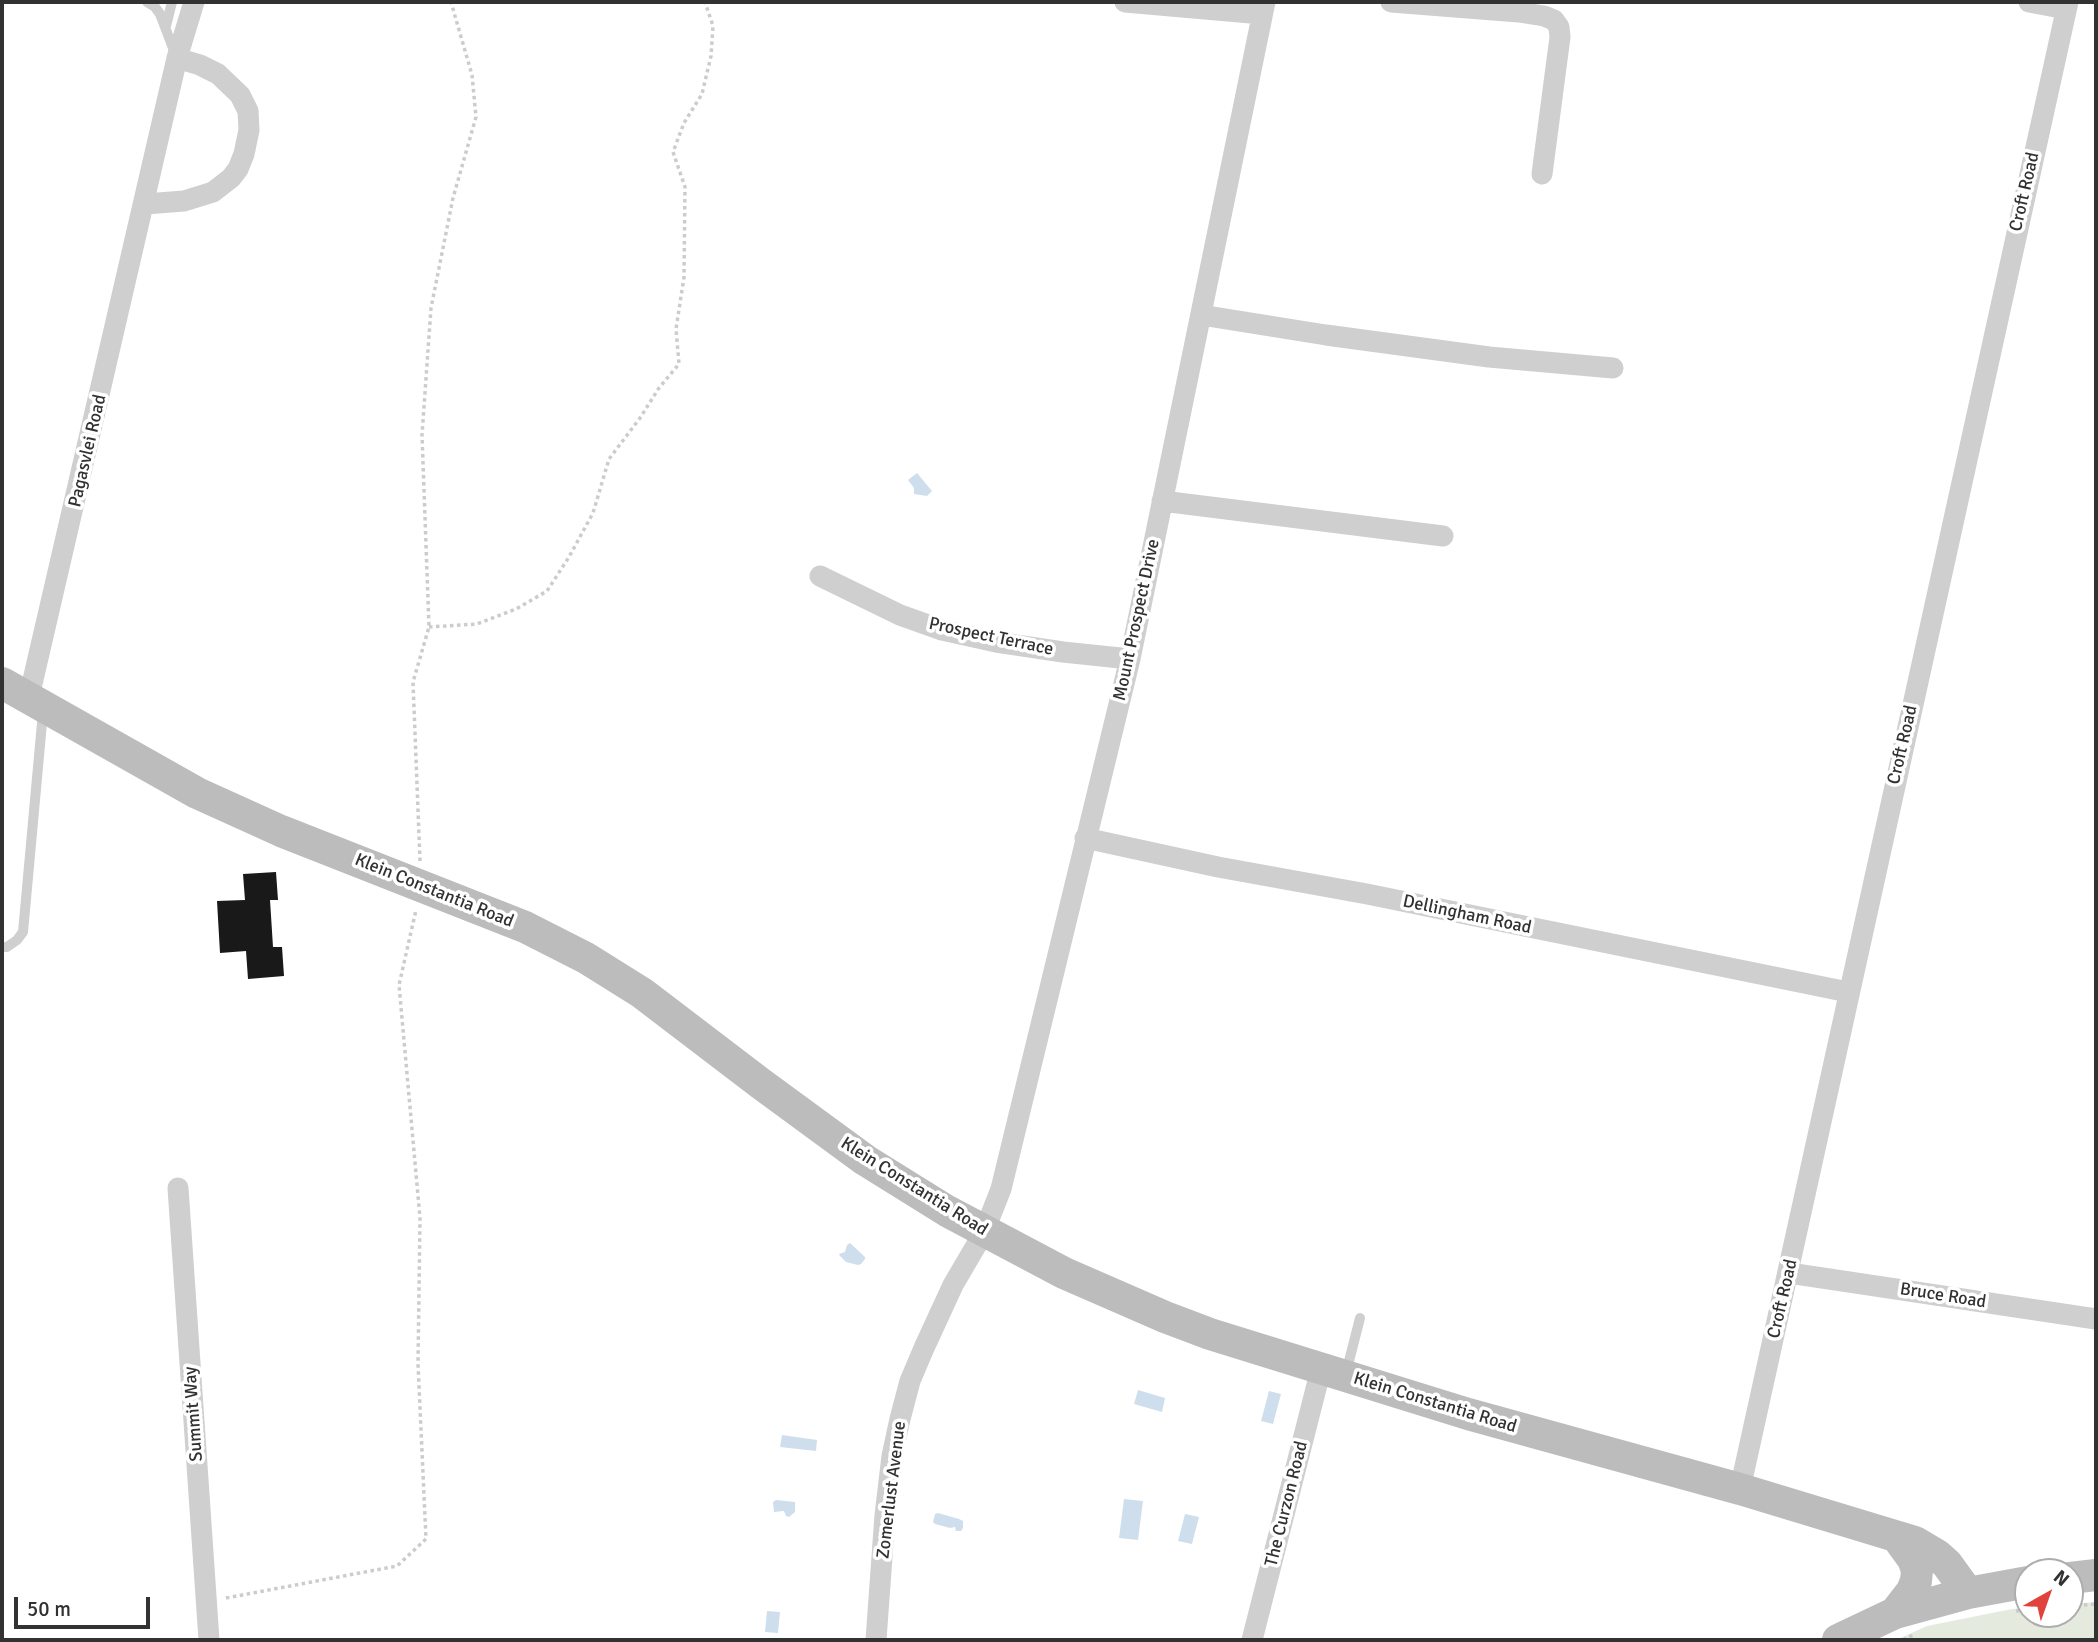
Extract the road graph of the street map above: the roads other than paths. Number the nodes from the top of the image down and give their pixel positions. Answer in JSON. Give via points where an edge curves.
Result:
{"nodes":[{"id":1,"x":147,"y":2,"type":"edge"},
{"id":2,"x":172,"y":2,"type":"edge"},
{"id":3,"x":194,"y":2,"type":"edge"},
{"id":4,"x":1125,"y":2,"type":"edge"},
{"id":5,"x":1391,"y":2,"type":"edge"},
{"id":6,"x":2029,"y":2,"type":"edge"},
{"id":7,"x":2067,"y":5,"type":"edge"},
{"id":8,"x":1264,"y":8,"type":"edge"},
{"id":9,"x":165,"y":27,"type":"junction"},
{"id":10,"x":177,"y":58,"type":"junction"},
{"id":11,"x":1542,"y":174,"type":"dead end"},
{"id":12,"x":145,"y":204,"type":"junction"},
{"id":13,"x":1200,"y":315,"type":"junction"},
{"id":14,"x":1613,"y":368,"type":"dead end"},
{"id":15,"x":1162,"y":501,"type":"junction"},
{"id":16,"x":1443,"y":536,"type":"dead end"},
{"id":17,"x":820,"y":576,"type":"dead end"},
{"id":18,"x":1130,"y":659,"type":"junction"},
{"id":19,"x":2,"y":682,"type":"edge"},
{"id":20,"x":37,"y":701,"type":"junction"},
{"id":21,"x":1085,"y":838,"type":"junction"},
{"id":22,"x":2,"y":947,"type":"edge"},
{"id":23,"x":1848,"y":992,"type":"junction"},
{"id":24,"x":178,"y":1188,"type":"dead end"},
{"id":25,"x":984,"y":1231,"type":"junction"},
{"id":26,"x":1789,"y":1273,"type":"junction"},
{"id":27,"x":1360,"y":1318,"type":"dead end"},
{"id":28,"x":2096,"y":1320,"type":"edge"},
{"id":29,"x":1333,"y":1372,"type":"junction"},
{"id":30,"x":1740,"y":1489,"type":"junction"},
{"id":31,"x":1897,"y":1537,"type":"junction"},
{"id":32,"x":2014,"y":1585,"type":"edge"},
{"id":33,"x":1957,"y":1596,"type":"junction"},
{"id":34,"x":1906,"y":1629,"type":"edge"},
{"id":35,"x":209,"y":1640,"type":"edge"},
{"id":36,"x":876,"y":1640,"type":"edge"},
{"id":37,"x":1252,"y":1640,"type":"edge"},
{"id":38,"x":1839,"y":1640,"type":"edge"}],
"edges":[{"from":1,"to":9,"type":"lane","via":[[155,7]]},
{"from":2,"to":9,"type":"lane"},
{"from":3,"to":10,"type":"street","name":"Pagasvlei Road"},
{"from":4,"to":8,"type":"street"},
{"from":5,"to":11,"type":"street","via":[[1519,12],[1554,20],[1560,37]]},
{"from":6,"to":7,"type":"street"},
{"from":7,"to":23,"type":"street","name":"Croft Road"},
{"from":8,"to":13,"type":"street","name":"Mount Prospect Drive"},
{"from":9,"to":10,"type":"lane"},
{"from":10,"to":12,"type":"street","name":"Pagasvlei Road"},
{"from":10,"to":12,"type":"street","via":[[218,74],[240,95],[248,111],[244,154],[238,169],[213,192],[184,201]]},
{"from":12,"to":20,"type":"street","name":"Pagasvlei Road"},
{"from":13,"to":14,"type":"street","via":[[1489,357]]},
{"from":13,"to":15,"type":"street","name":"Mount Prospect Drive"},
{"from":15,"to":16,"type":"street"},
{"from":15,"to":18,"type":"street","name":"Mount Prospect Drive"},
{"from":17,"to":18,"type":"street","name":"Prospect Terrace","via":[[942,630]]},
{"from":18,"to":21,"type":"street","name":"Mount Prospect Drive"},
{"from":19,"to":20,"type":"street","name":"Klein Constantia Road"},
{"from":20,"to":22,"type":"lane","via":[[23,932]]},
{"from":20,"to":25,"type":"street","name":"Klein Constantia Road","via":[[197,793],[503,918],[586,958],[642,993],[865,1160]]},
{"from":21,"to":23,"type":"street","name":"Dellingham Road"},
{"from":21,"to":25,"type":"street","name":"Mount Prospect Drive","via":[[1001,1189]]},
{"from":23,"to":26,"type":"street","name":"Croft Road"},
{"from":24,"to":35,"type":"street","name":"Summit Way"},
{"from":25,"to":29,"type":"street","name":"Klein Constantia Road","via":[[1063,1273],[1165,1317]]},
{"from":25,"to":36,"type":"street","name":"Zomerlust Avenue","via":[[953,1284],[910,1381],[891,1468]]},
{"from":26,"to":28,"type":"street","name":"Bruce Road"},
{"from":26,"to":30,"type":"street","name":"Croft Road"},
{"from":27,"to":29,"type":"lane"},
{"from":29,"to":30,"type":"street","name":"Klein Constantia Road"},
{"from":29,"to":37,"type":"street","name":"The Curzon Road"},
{"from":30,"to":31,"type":"street","name":"Klein Constantia Road"},
{"from":31,"to":33,"type":"street","name":"Klein Constantia Road","via":[[1915,1542],[1947,1564]]},
{"from":31,"to":34,"type":"street","via":[[1916,1570]]},
{"from":32,"to":33,"type":"street"},
{"from":33,"to":34,"type":"street"},
{"from":34,"to":38,"type":"street"}]}
